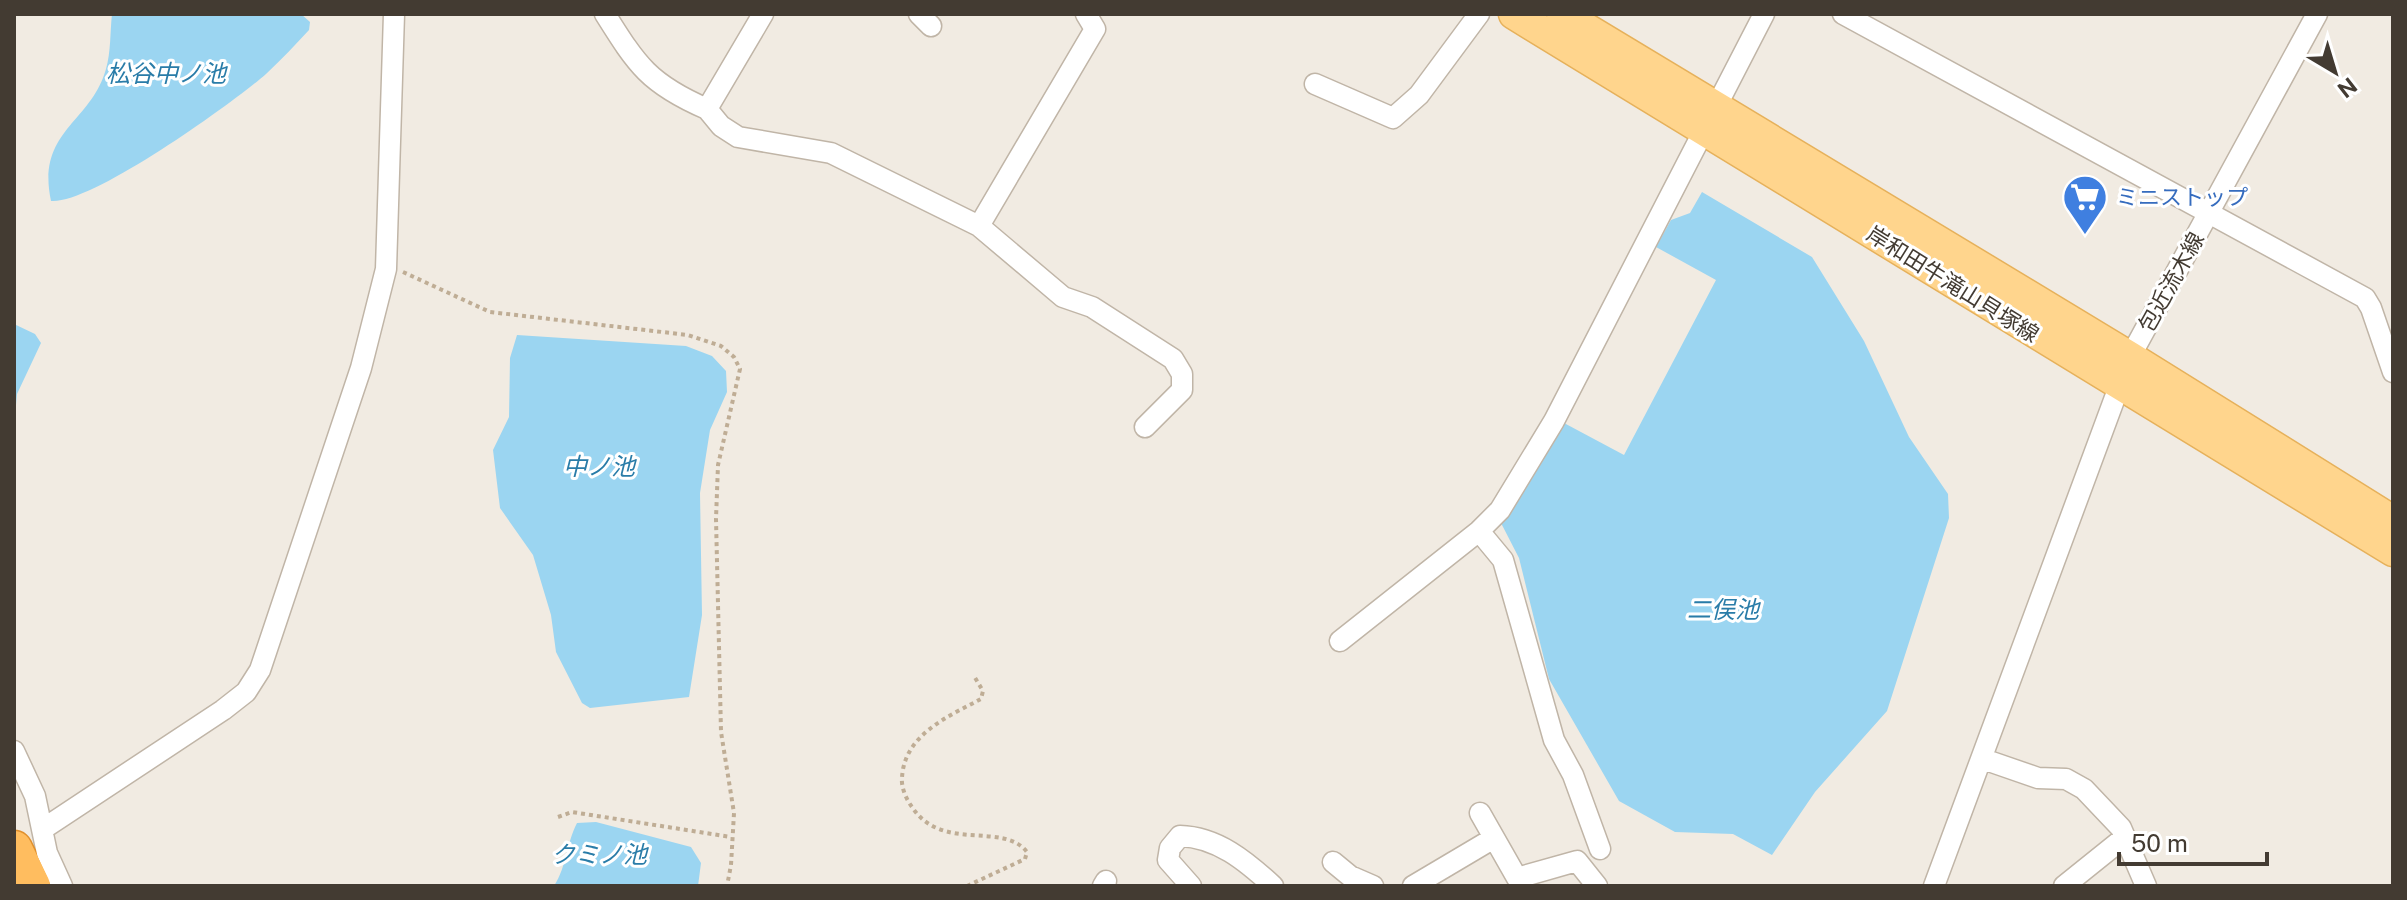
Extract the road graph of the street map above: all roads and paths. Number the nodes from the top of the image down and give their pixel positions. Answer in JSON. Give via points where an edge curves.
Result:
{"nodes":[{"id":1,"x":394,"y":14,"type":"edge"},
{"id":2,"x":605,"y":14,"type":"edge"},
{"id":3,"x":763,"y":14,"type":"edge"},
{"id":4,"x":1086,"y":14,"type":"edge"},
{"id":5,"x":1479,"y":14,"type":"edge"},
{"id":6,"x":1514,"y":14,"type":"edge"},
{"id":7,"x":1562,"y":14,"type":"edge"},
{"id":8,"x":1764,"y":14,"type":"edge"},
{"id":9,"x":1843,"y":14,"type":"edge"},
{"id":10,"x":2317,"y":14,"type":"edge"},
{"id":11,"x":1315,"y":84,"type":"dead end"},
{"id":12,"x":707,"y":109,"type":"junction"},
{"id":13,"x":1710,"y":118,"type":"junction"},
{"id":14,"x":2210,"y":212,"type":"junction"},
{"id":15,"x":979,"y":226,"type":"junction"},
{"id":16,"x":387,"y":264,"type":"junction"},
{"id":17,"x":2125,"y":370,"type":"junction"},
{"id":18,"x":2393,"y":372,"type":"edge"},
{"id":19,"x":1145,"y":427,"type":"dead end"},
{"id":20,"x":2393,"y":521,"type":"edge"},
{"id":21,"x":1479,"y":531,"type":"junction"},
{"id":22,"x":2393,"y":551,"type":"edge"},
{"id":23,"x":1340,"y":641,"type":"dead end"},
{"id":24,"x":974,"y":676,"type":"dead end"},
{"id":25,"x":14,"y":751,"type":"edge"},
{"id":26,"x":1983,"y":759,"type":"junction"},
{"id":27,"x":1480,"y":813,"type":"dead end"},
{"id":28,"x":558,"y":817,"type":"dead end"},
{"id":29,"x":731,"y":837,"type":"junction"},
{"id":30,"x":2125,"y":837,"type":"junction"},
{"id":31,"x":1494,"y":838,"type":"junction"},
{"id":32,"x":28,"y":839,"type":"edge"},
{"id":33,"x":1600,"y":849,"type":"dead end"},
{"id":34,"x":1333,"y":862,"type":"dead end"},
{"id":35,"x":32,"y":886,"type":"edge"},
{"id":36,"x":62,"y":886,"type":"edge"},
{"id":37,"x":727,"y":886,"type":"edge"},
{"id":38,"x":967,"y":886,"type":"edge"},
{"id":39,"x":1191,"y":886,"type":"edge"},
{"id":40,"x":1273,"y":886,"type":"edge"},
{"id":41,"x":1373,"y":886,"type":"edge"},
{"id":42,"x":1413,"y":886,"type":"edge"},
{"id":43,"x":1597,"y":886,"type":"edge"},
{"id":44,"x":1934,"y":886,"type":"edge"},
{"id":45,"x":2064,"y":886,"type":"edge"},
{"id":46,"x":2146,"y":886,"type":"edge"}],
"edges":[{"from":1,"to":16,"type":"street"},
{"from":2,"to":12,"type":"street","via":[[648,77]]},
{"from":3,"to":12,"type":"street"},
{"from":4,"to":15,"type":"street","via":[[1095,29]]},
{"from":5,"to":11,"type":"street","via":[[1419,95],[1393,118]]},
{"from":6,"to":13,"type":"main road","name":"岸和田牛滝山貝塚線"},
{"from":7,"to":13,"type":"main road","name":"岸和田牛滝山貝塚線"},
{"from":8,"to":13,"type":"street"},
{"from":9,"to":14,"type":"street"},
{"from":10,"to":14,"type":"street","name":"包近流木線"},
{"from":12,"to":15,"type":"street","via":[[738,137],[831,153]]},
{"from":13,"to":17,"type":"main road","name":"岸和田牛滝山貝塚線","via":[[2035,335]]},
{"from":13,"to":21,"type":"street","via":[[1554,421],[1500,510]]},
{"from":14,"to":17,"type":"street","name":"包近流木線"},
{"from":14,"to":18,"type":"street","via":[[2365,298]]},
{"from":15,"to":19,"type":"street","via":[[1063,297],[1092,307],[1173,359],[1182,374],[1182,390]]},
{"from":16,"to":29,"type":"path","via":[[490,312],[707,338],[734,357],[739,384],[718,465],[716,519],[721,732],[734,813]]},
{"from":16,"to":32,"type":"street","via":[[361,368],[260,670],[246,692],[223,710]]},
{"from":17,"to":20,"type":"main road","name":"岸和田牛滝山貝塚線"},
{"from":17,"to":22,"type":"main road","name":"岸和田牛滝山貝塚線"},
{"from":17,"to":26,"type":"street","name":"包近流木線"},
{"from":21,"to":23,"type":"street"},
{"from":21,"to":33,"type":"street","via":[[1503,560],[1554,740]]},
{"from":24,"to":38,"type":"path","via":[[983,691],[981,699],[939,721],[913,743],[901,784],[922,821],[935,830],[1022,844],[1025,859]]},
{"from":25,"to":32,"type":"street","via":[[35,796]]},
{"from":26,"to":30,"type":"street","via":[[2038,778],[2066,779],[2104,807]]},
{"from":26,"to":44,"type":"street","name":"包近流木線"},
{"from":27,"to":31,"type":"street"},
{"from":28,"to":29,"type":"path","via":[[572,812]]},
{"from":29,"to":37,"type":"path"},
{"from":30,"to":45,"type":"street"},
{"from":30,"to":46,"type":"street"},
{"from":31,"to":42,"type":"street"},
{"from":31,"to":43,"type":"street","via":[[1517,878],[1577,861]]},
{"from":32,"to":35,"type":"highway"},
{"from":32,"to":36,"type":"street","via":[[47,853]]},
{"from":34,"to":41,"type":"street"},
{"from":39,"to":40,"type":"street","via":[[1168,860],[1180,836],[1221,845]]}]}
